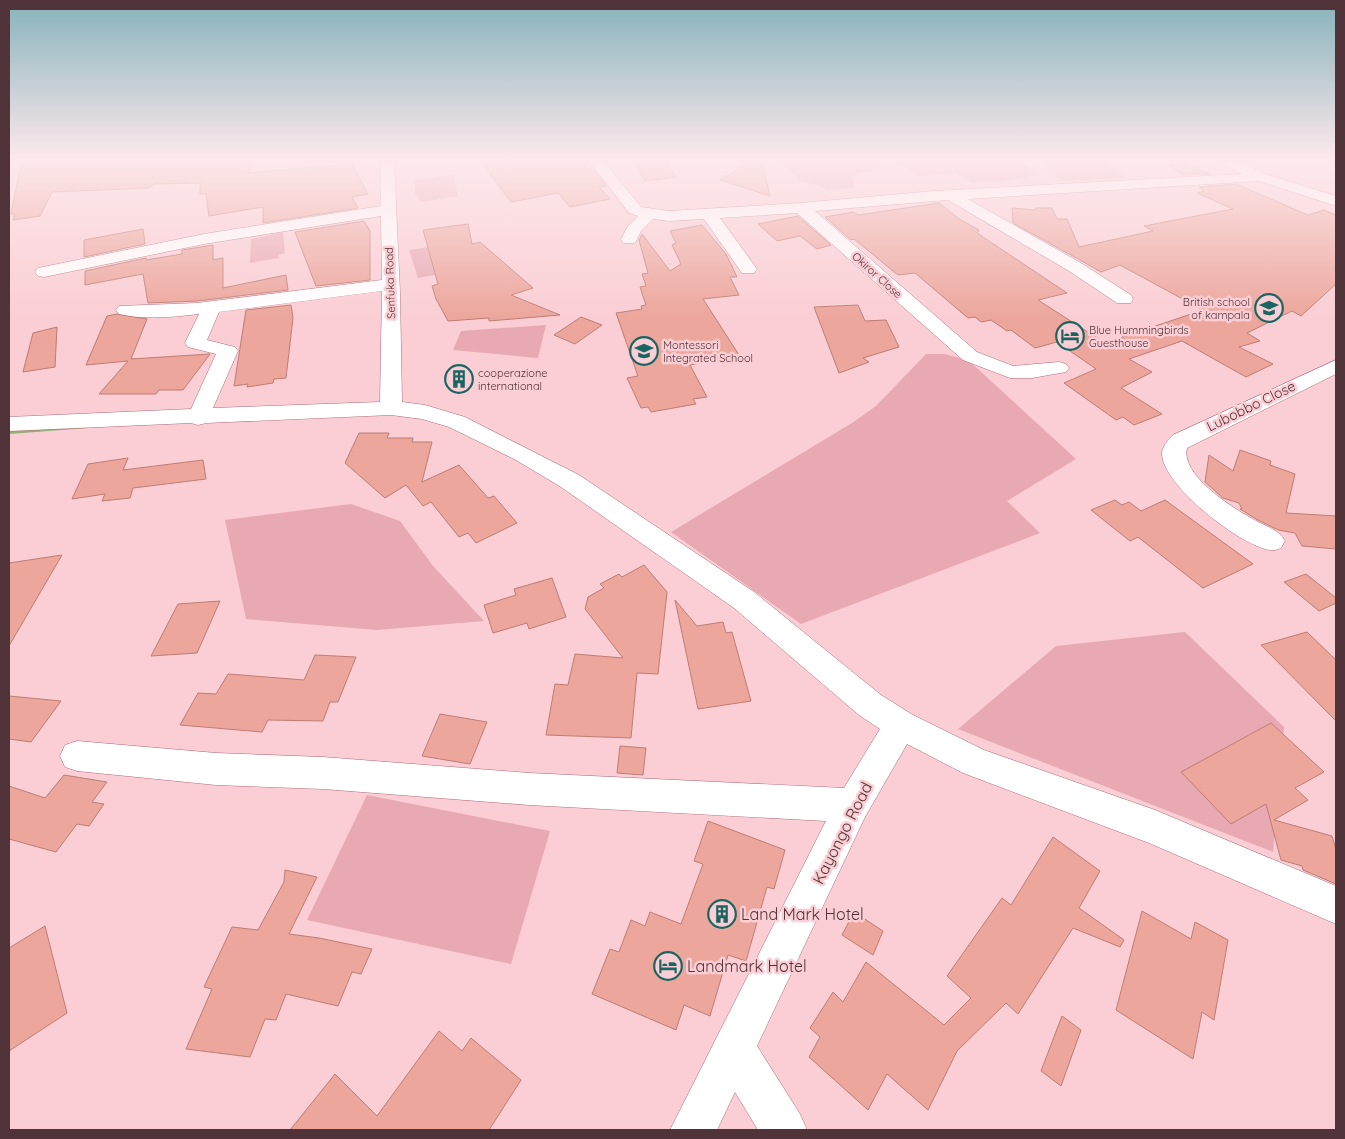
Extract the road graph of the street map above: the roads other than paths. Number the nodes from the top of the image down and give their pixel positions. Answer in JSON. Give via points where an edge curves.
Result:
{"nodes":[{"id":1,"x":380,"y":211,"type":"edge"},
{"id":2,"x":387,"y":211,"type":"edge"},
{"id":3,"x":642,"y":211,"type":"edge"},
{"id":4,"x":753,"y":211,"type":"edge"},
{"id":5,"x":804,"y":211,"type":"edge"},
{"id":6,"x":979,"y":211,"type":"edge"},
{"id":7,"x":649,"y":214,"type":"junction"},
{"id":8,"x":709,"y":214,"type":"junction"},
{"id":9,"x":629,"y":239,"type":"dead end"},
{"id":10,"x":748,"y":269,"type":"dead end"},
{"id":11,"x":44,"y":272,"type":"dead end"},
{"id":12,"x":390,"y":285,"type":"junction"},
{"id":13,"x":1124,"y":299,"type":"dead end"},
{"id":14,"x":211,"y":309,"type":"junction"},
{"id":15,"x":126,"y":310,"type":"dead end"},
{"id":16,"x":1336,"y":366,"type":"edge"},
{"id":17,"x":1058,"y":368,"type":"dead end"},
{"id":18,"x":391,"y":408,"type":"junction"},
{"id":19,"x":198,"y":418,"type":"junction"},
{"id":20,"x":9,"y":424,"type":"edge"},
{"id":21,"x":1272,"y":541,"type":"dead end"},
{"id":22,"x":901,"y":725,"type":"junction"},
{"id":23,"x":77,"y":756,"type":"dead end"},
{"id":24,"x":853,"y":806,"type":"junction"},
{"id":25,"x":1336,"y":904,"type":"edge"},
{"id":26,"x":734,"y":1050,"type":"junction"},
{"id":27,"x":693,"y":1130,"type":"edge"},
{"id":28,"x":784,"y":1130,"type":"edge"}],
"edges":[{"from":1,"to":11,"type":"street","via":[[185,242]]},
{"from":2,"to":12,"type":"street","name":"Senfuka Road"},
{"from":3,"to":7,"type":"street"},
{"from":4,"to":8,"type":"street"},
{"from":5,"to":17,"type":"street","name":"Okiror Close","via":[[970,356],[1010,372]]},
{"from":6,"to":13,"type":"street"},
{"from":7,"to":8,"type":"street"},
{"from":7,"to":9,"type":"street"},
{"from":8,"to":10,"type":"street"},
{"from":12,"to":14,"type":"street"},
{"from":12,"to":18,"type":"street","name":"Senfuka Road"},
{"from":14,"to":15,"type":"street"},
{"from":14,"to":19,"type":"street","via":[[196,343],[228,351]]},
{"from":16,"to":21,"type":"street","name":"Lubobbo Close","via":[[1174,445],[1173,454],[1193,490],[1236,523]]},
{"from":18,"to":19,"type":"street"},
{"from":18,"to":22,"type":"street","via":[[425,412],[457,422],[570,481],[744,600],[870,705]]},
{"from":19,"to":20,"type":"street"},
{"from":22,"to":24,"type":"street","name":"Kayongo Road"},
{"from":22,"to":25,"type":"street","via":[[975,762],[1155,828]]},
{"from":23,"to":24,"type":"street","via":[[216,769]]},
{"from":24,"to":26,"type":"street","name":"Kayongo Road"},
{"from":26,"to":27,"type":"street","name":"Kayongo Road"},
{"from":26,"to":28,"type":"street"}]}
